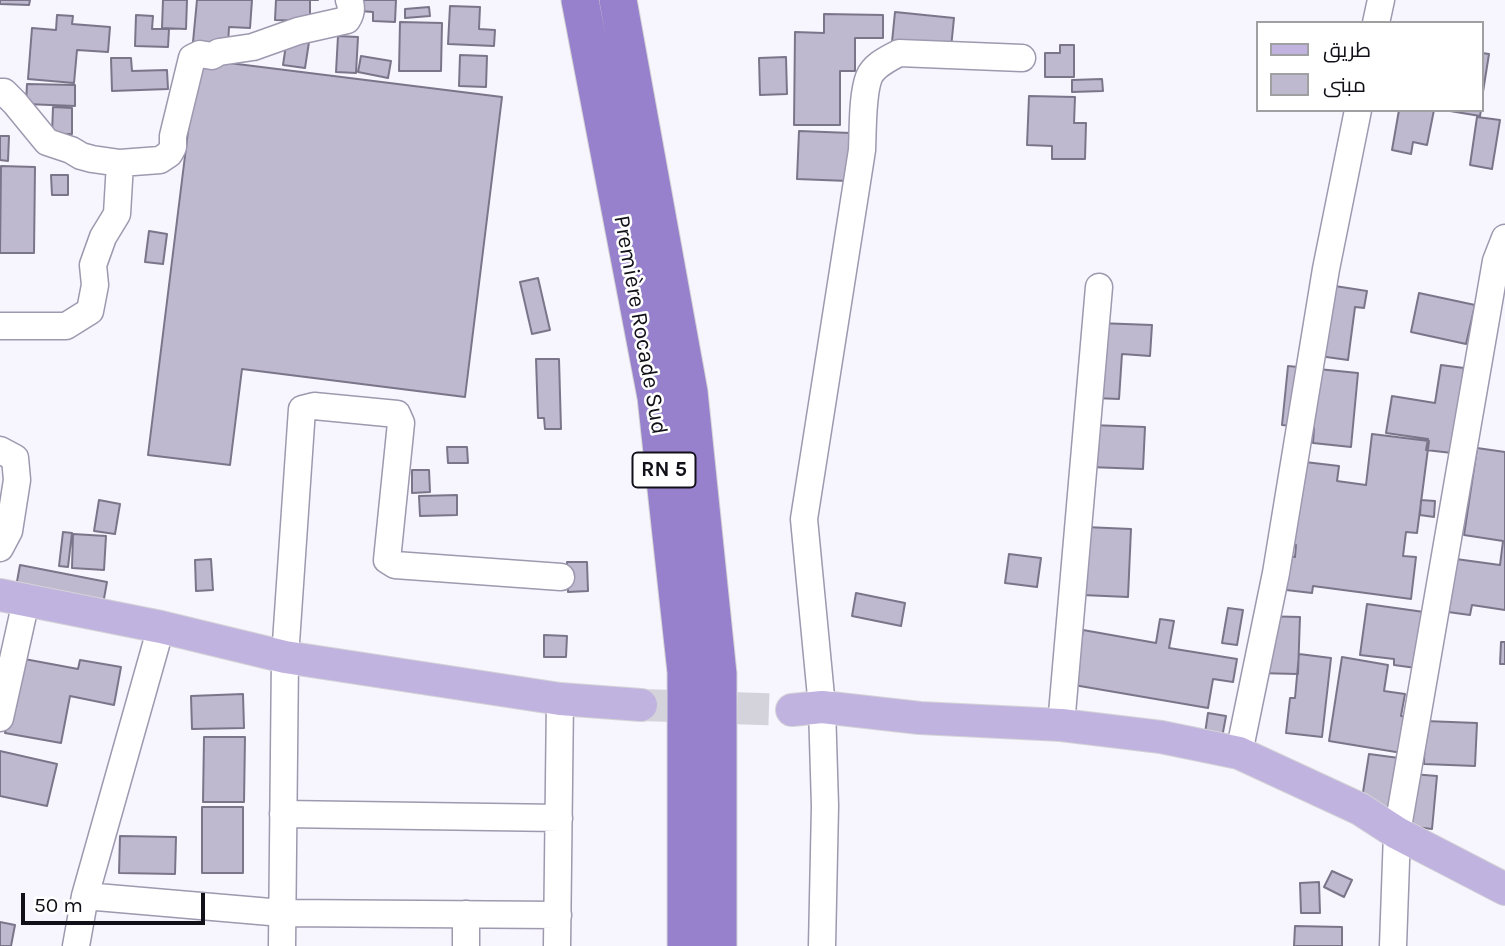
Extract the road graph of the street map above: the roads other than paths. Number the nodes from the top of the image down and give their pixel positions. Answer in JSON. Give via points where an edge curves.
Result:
{"nodes":[{"id":1,"x":349,"y":0,"type":"edge"},
{"id":2,"x":580,"y":0,"type":"edge"},
{"id":3,"x":618,"y":0,"type":"edge"},
{"id":4,"x":1381,"y":0,"type":"edge"},
{"id":5,"x":1376,"y":21,"type":"edge"},
{"id":6,"x":1022,"y":58,"type":"dead end"},
{"id":7,"x":0,"y":92,"type":"edge"},
{"id":8,"x":1359,"y":112,"type":"edge"},
{"id":9,"x":120,"y":163,"type":"junction"},
{"id":10,"x":1505,"y":237,"type":"edge"},
{"id":11,"x":1099,"y":287,"type":"dead end"},
{"id":12,"x":0,"y":326,"type":"edge"},
{"id":13,"x":0,"y":450,"type":"edge"},
{"id":14,"x":0,"y":548,"type":"edge"},
{"id":15,"x":561,"y":577,"type":"dead end"},
{"id":16,"x":13,"y":598,"type":"edge"},
{"id":17,"x":160,"y":627,"type":"junction"},
{"id":18,"x":285,"y":657,"type":"junction"},
{"id":19,"x":560,"y":699,"type":"junction"},
{"id":20,"x":641,"y":705,"type":"tunnel mouth"},
{"id":21,"x":807,"y":708,"type":"junction"},
{"id":22,"x":0,"y":718,"type":"edge"},
{"id":23,"x":1061,"y":725,"type":"junction"},
{"id":24,"x":1239,"y":752,"type":"junction"},
{"id":25,"x":283,"y":814,"type":"junction"},
{"id":26,"x":559,"y":818,"type":"junction"},
{"id":27,"x":1397,"y":833,"type":"junction"},
{"id":28,"x":1505,"y":889,"type":"edge"},
{"id":29,"x":85,"y":896,"type":"junction"},
{"id":30,"x":282,"y":913,"type":"junction"},
{"id":31,"x":466,"y":914,"type":"junction"},
{"id":32,"x":558,"y":915,"type":"junction"},
{"id":33,"x":76,"y":946,"type":"edge"},
{"id":34,"x":282,"y":946,"type":"edge"},
{"id":35,"x":466,"y":946,"type":"edge"},
{"id":36,"x":558,"y":946,"type":"edge"},
{"id":37,"x":686,"y":946,"type":"edge"},
{"id":38,"x":718,"y":946,"type":"edge"},
{"id":39,"x":822,"y":946,"type":"edge"},
{"id":40,"x":1393,"y":946,"type":"edge"}],
"edges":[{"from":1,"to":9,"type":"street","via":[[346,20],[253,47],[192,58],[169,155]]},
{"from":2,"to":37,"type":"highway","name":"Première Rocade Sud","number":"RN 5","via":[[656,397],[686,672]]},
{"from":3,"to":38,"type":"highway","name":"Première Rocade Sud","number":"RN 5","via":[[689,392],[718,674]]},
{"from":4,"to":5,"type":"street"},
{"from":6,"to":21,"type":"street","via":[[899,53],[881,62],[869,76],[862,150],[804,519]]},
{"from":7,"to":9,"type":"street","via":[[47,142],[81,156]]},
{"from":8,"to":24,"type":"street"},
{"from":9,"to":12,"type":"street","via":[[117,214],[93,265],[90,311],[66,326]]},
{"from":10,"to":27,"type":"street","via":[[1496,261]]},
{"from":11,"to":23,"type":"street"},
{"from":13,"to":14,"type":"street","via":[[15,458],[17,481],[9,531]]},
{"from":15,"to":18,"type":"street","via":[[394,565],[387,560],[401,423],[397,414],[314,406],[302,409]]},
{"from":16,"to":17,"type":"main road"},
{"from":16,"to":22,"type":"street"},
{"from":17,"to":18,"type":"main road"},
{"from":17,"to":29,"type":"street"},
{"from":18,"to":19,"type":"main road"},
{"from":18,"to":25,"type":"street"},
{"from":19,"to":20,"type":"main road"},
{"from":19,"to":26,"type":"street"},
{"from":21,"to":23,"type":"main road"},
{"from":21,"to":39,"type":"street","via":[[825,806]]},
{"from":23,"to":24,"type":"main road"},
{"from":24,"to":27,"type":"main road","via":[[1360,809]]},
{"from":25,"to":26,"type":"street"},
{"from":25,"to":30,"type":"street"},
{"from":26,"to":32,"type":"street"},
{"from":27,"to":28,"type":"main road"},
{"from":27,"to":40,"type":"street"},
{"from":29,"to":30,"type":"street"},
{"from":29,"to":33,"type":"street"},
{"from":30,"to":31,"type":"street"},
{"from":30,"to":34,"type":"street"},
{"from":31,"to":32,"type":"street"},
{"from":31,"to":35,"type":"street"},
{"from":32,"to":36,"type":"street"}]}
